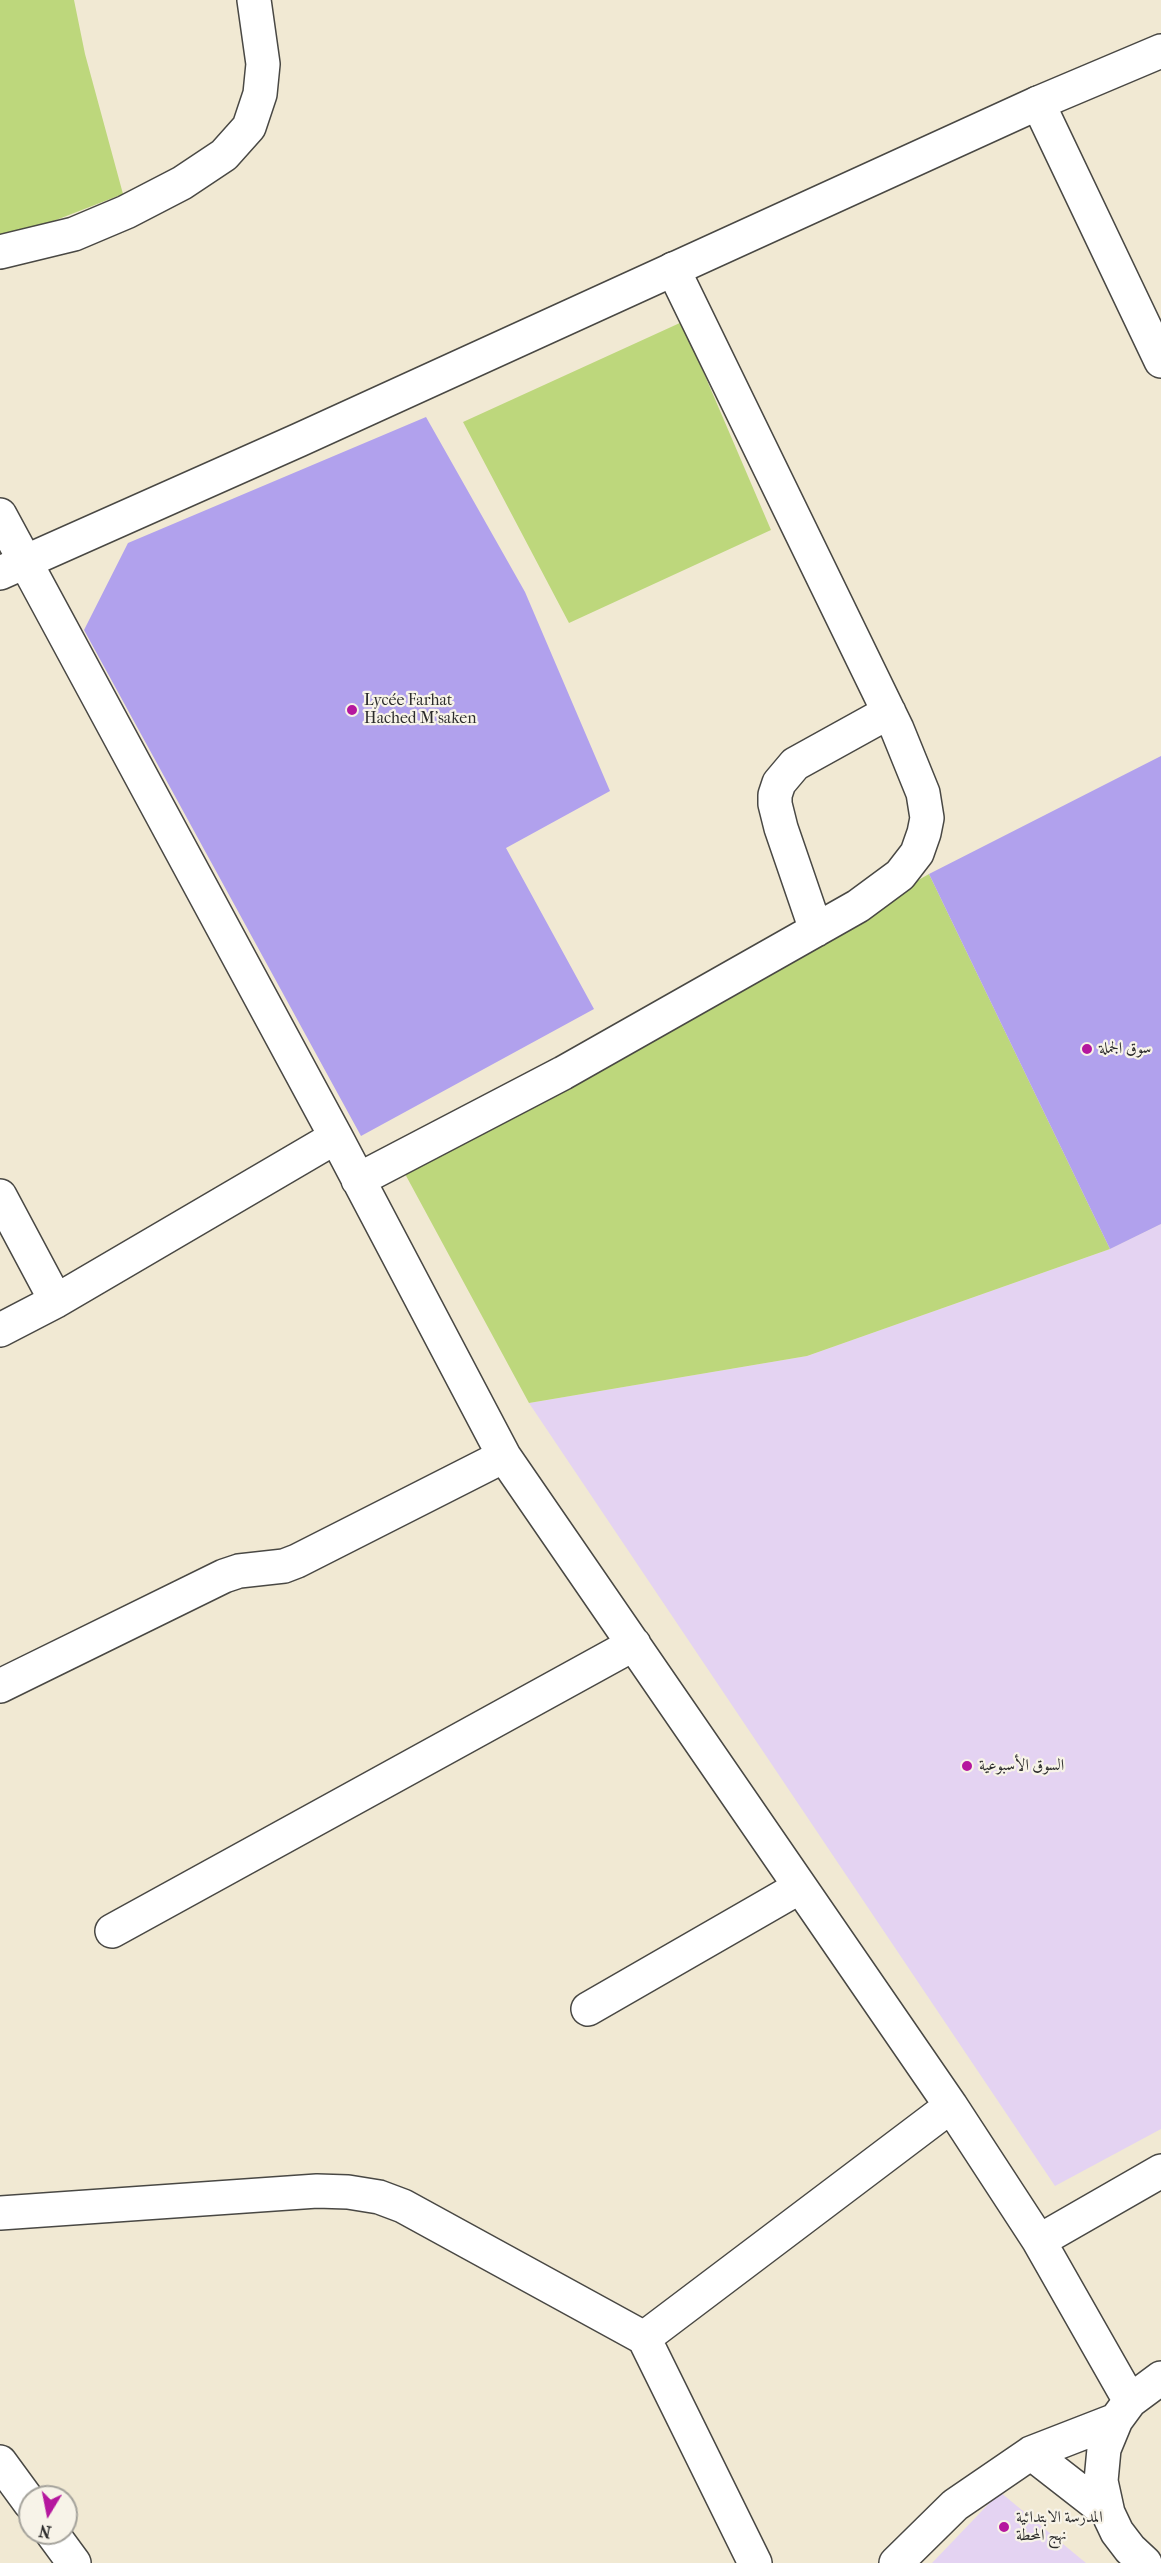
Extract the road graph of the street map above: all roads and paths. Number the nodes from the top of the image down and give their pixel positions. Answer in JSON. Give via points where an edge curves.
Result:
{"nodes":[{"id":1,"x":254,"y":0,"type":"edge"},
{"id":2,"x":1161,"y":51,"type":"edge"},
{"id":3,"x":1038,"y":104,"type":"junction"},
{"id":4,"x":0,"y":252,"type":"edge"},
{"id":5,"x":673,"y":269,"type":"junction"},
{"id":6,"x":1161,"y":361,"type":"edge"},
{"id":7,"x":0,"y":515,"type":"edge"},
{"id":8,"x":12,"y":568,"type":"edge"},
{"id":9,"x":889,"y":712,"type":"junction"},
{"id":10,"x":816,"y":930,"type":"junction"},
{"id":11,"x":336,"y":1137,"type":"junction"},
{"id":12,"x":358,"y":1180,"type":"junction"},
{"id":13,"x":0,"y":1196,"type":"edge"},
{"id":14,"x":56,"y":1300,"type":"junction"},
{"id":15,"x":0,"y":1330,"type":"edge"},
{"id":16,"x":504,"y":1456,"type":"junction"},
{"id":17,"x":634,"y":1644,"type":"junction"},
{"id":18,"x":0,"y":1686,"type":"edge"},
{"id":19,"x":800,"y":1887,"type":"junction"},
{"id":20,"x":112,"y":1931,"type":"dead end"},
{"id":21,"x":588,"y":2009,"type":"dead end"},
{"id":22,"x":951,"y":2106,"type":"junction"},
{"id":23,"x":1161,"y":2171,"type":"edge"},
{"id":24,"x":0,"y":2213,"type":"edge"},
{"id":25,"x":1039,"y":2241,"type":"junction"},
{"id":26,"x":644,"y":2338,"type":"junction"},
{"id":27,"x":1161,"y":2378,"type":"edge"},
{"id":28,"x":1123,"y":2411,"type":"junction"},
{"id":29,"x":1031,"y":2453,"type":"junction"},
{"id":30,"x":0,"y":2462,"type":"edge"},
{"id":31,"x":18,"y":2487,"type":"edge"},
{"id":32,"x":1108,"y":2513,"type":"junction"},
{"id":33,"x":61,"y":2545,"type":"edge"},
{"id":34,"x":74,"y":2563,"type":"edge"},
{"id":35,"x":755,"y":2563,"type":"edge"},
{"id":36,"x":897,"y":2563,"type":"edge"},
{"id":37,"x":1145,"y":2563,"type":"edge"}],
"edges":[{"from":1,"to":4,"type":"street","via":[[263,64],[260,94],[249,127],[224,155],[182,183],[126,212],[74,234]]},
{"from":2,"to":3,"type":"street"},
{"from":3,"to":5,"type":"street"},
{"from":3,"to":6,"type":"street"},
{"from":5,"to":8,"type":"street"},
{"from":5,"to":9,"type":"street"},
{"from":7,"to":8,"type":"street"},
{"from":8,"to":11,"type":"street"},
{"from":9,"to":10,"type":"street","via":[[922,793],[927,818],[924,833],[917,853],[900,875]]},
{"from":9,"to":10,"type":"street","via":[[795,764],[779,783],[775,804],[781,828]]},
{"from":10,"to":12,"type":"street","via":[[563,1073]]},
{"from":11,"to":12,"type":"street"},
{"from":11,"to":14,"type":"street"},
{"from":12,"to":16,"type":"street"},
{"from":13,"to":14,"type":"street"},
{"from":14,"to":15,"type":"street"},
{"from":16,"to":17,"type":"street"},
{"from":16,"to":18,"type":"street","via":[[297,1561],[224,1576]]},
{"from":17,"to":19,"type":"street"},
{"from":17,"to":20,"type":"street"},
{"from":19,"to":21,"type":"street"},
{"from":19,"to":22,"type":"street"},
{"from":22,"to":25,"type":"street"},
{"from":22,"to":26,"type":"street"},
{"from":23,"to":25,"type":"street"},
{"from":24,"to":26,"type":"street","via":[[317,2191],[379,2197],[424,2217]]},
{"from":25,"to":28,"type":"street"},
{"from":26,"to":35,"type":"street"},
{"from":27,"to":28,"type":"street"},
{"from":28,"to":29,"type":"street"},
{"from":28,"to":32,"type":"street","via":[[1104,2449],[1101,2481]]},
{"from":29,"to":32,"type":"street"},
{"from":29,"to":36,"type":"street","via":[[955,2505]]},
{"from":30,"to":31,"type":"street"},
{"from":32,"to":37,"type":"street","via":[[1117,2532]]},
{"from":33,"to":34,"type":"street"}]}
